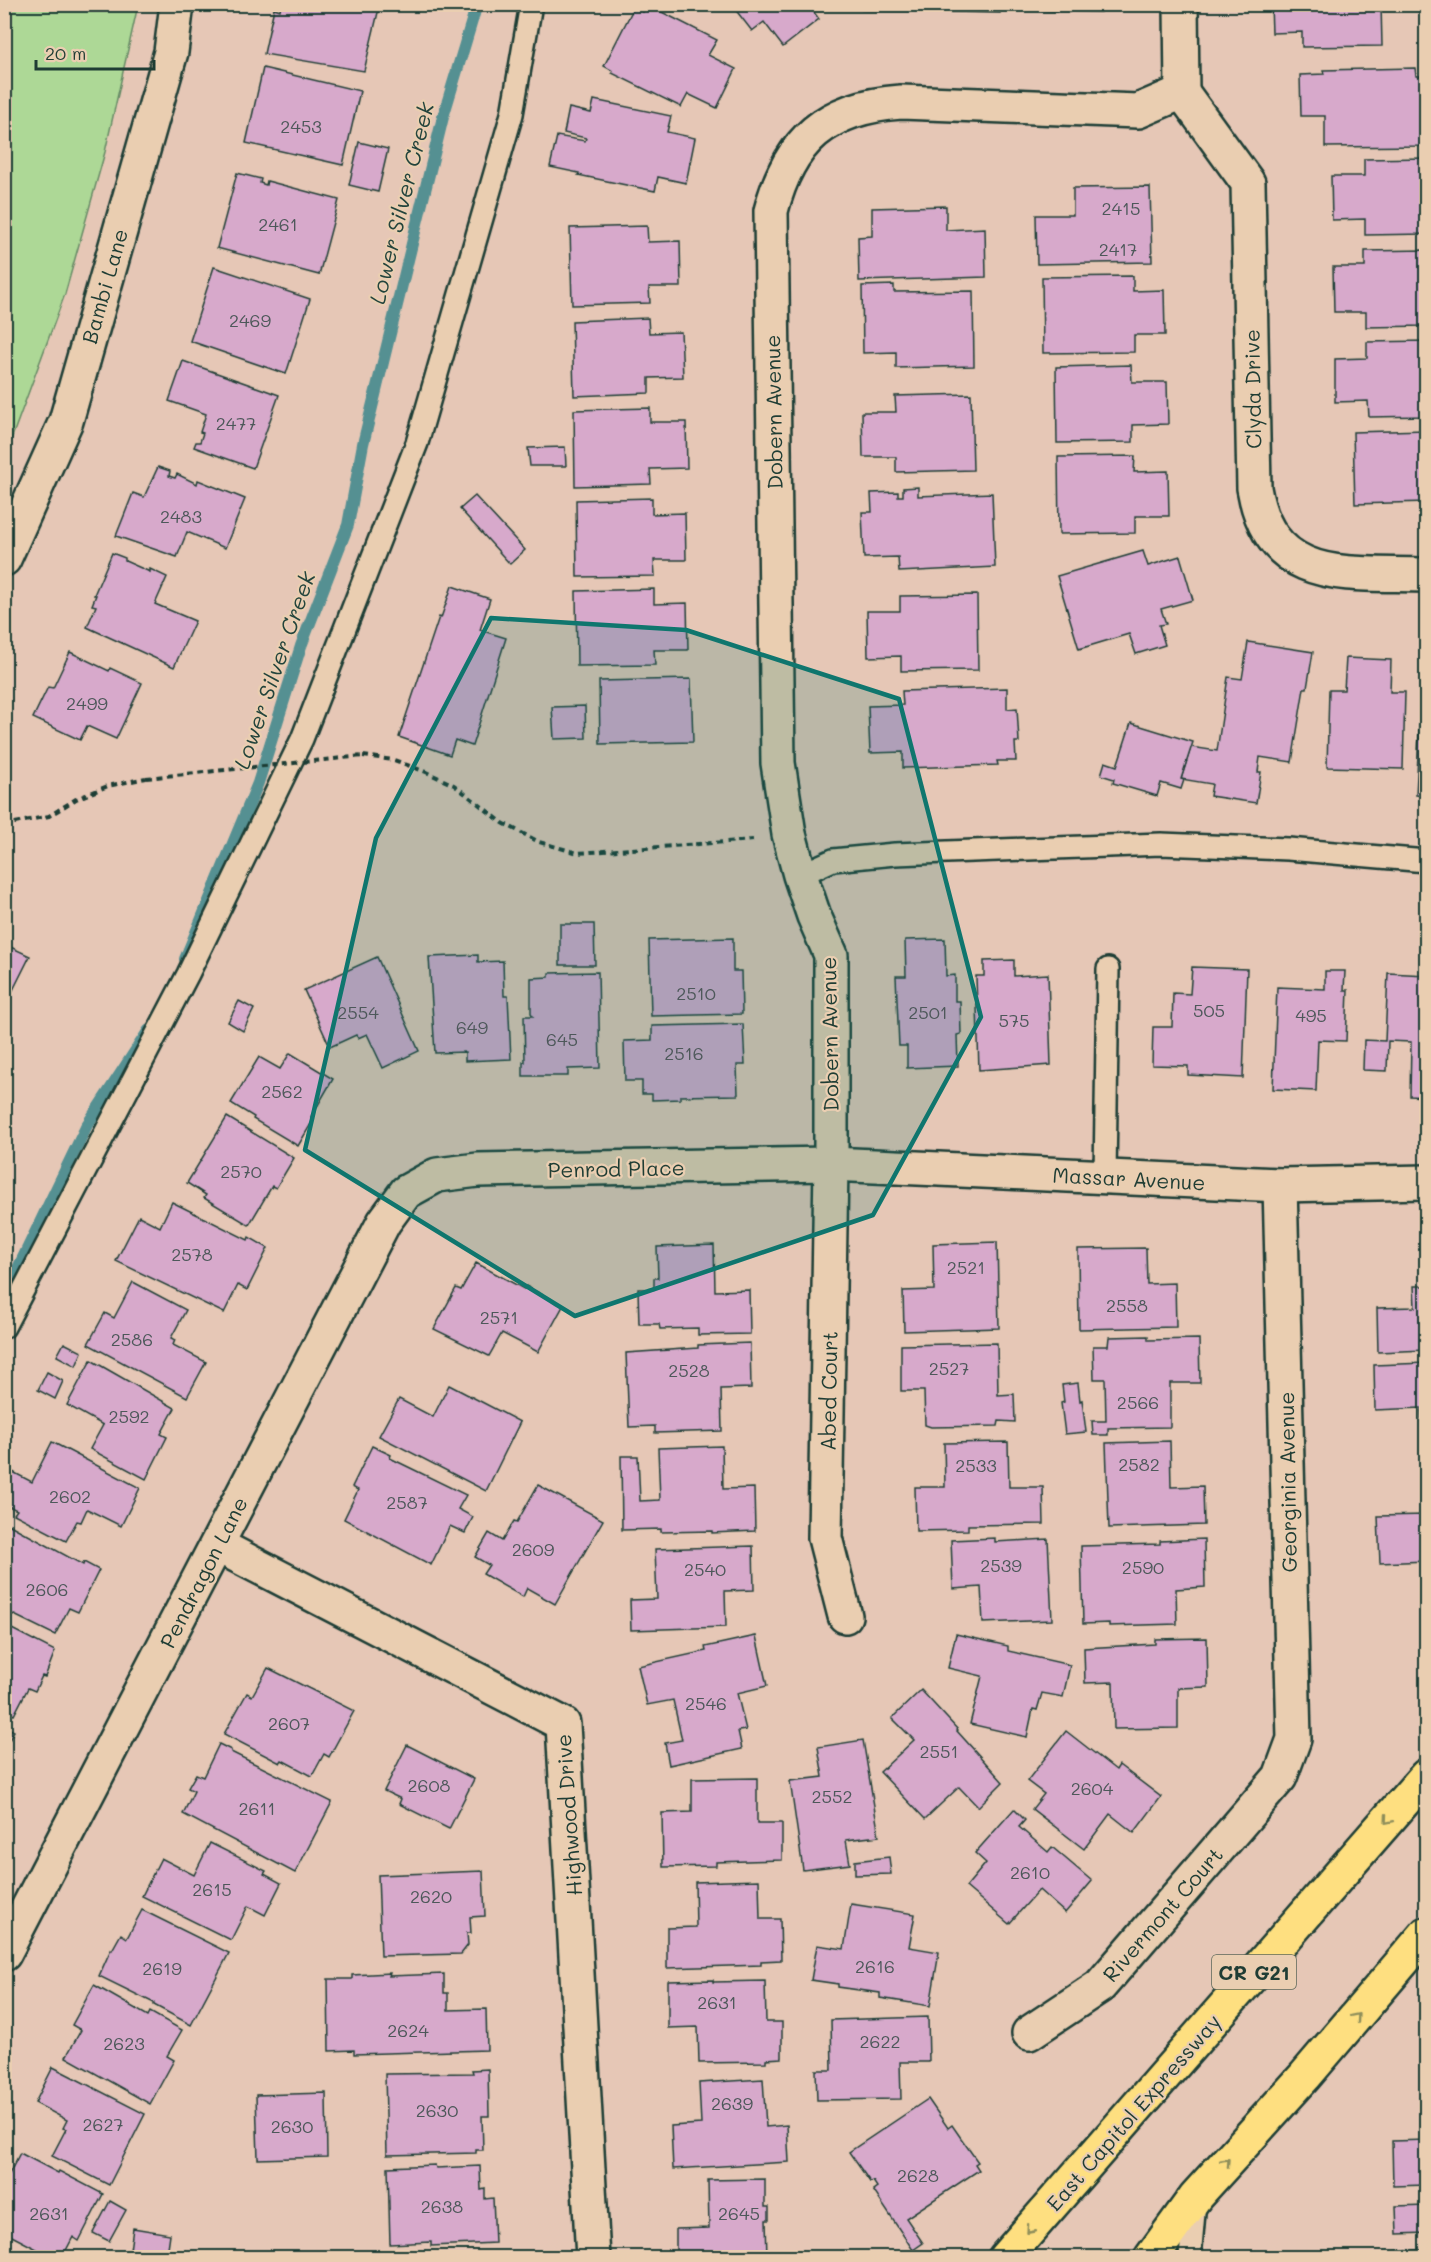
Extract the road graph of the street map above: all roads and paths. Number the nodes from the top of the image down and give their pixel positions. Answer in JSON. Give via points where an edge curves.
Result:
{"nodes":[{"id":1,"x":177,"y":4,"type":"edge"},
{"id":2,"x":531,"y":4,"type":"edge"},
{"id":3,"x":1181,"y":4,"type":"edge"},
{"id":4,"x":1182,"y":92,"type":"junction"},
{"id":5,"x":4,"y":559,"type":"edge"},
{"id":6,"x":1426,"y":574,"type":"edge"},
{"id":7,"x":4,"y":823,"type":"edge"},
{"id":8,"x":789,"y":834,"type":"junction"},
{"id":9,"x":1426,"y":861,"type":"edge"},
{"id":10,"x":800,"y":876,"type":"junction"},
{"id":11,"x":1108,"y":969,"type":"dead end"},
{"id":12,"x":831,"y":1164,"type":"junction"},
{"id":13,"x":1105,"y":1177,"type":"junction"},
{"id":14,"x":1426,"y":1182,"type":"edge"},
{"id":15,"x":1280,"y":1185,"type":"junction"},
{"id":16,"x":406,"y":1192,"type":"joint"},
{"id":17,"x":4,"y":1326,"type":"edge"},
{"id":18,"x":217,"y":1545,"type":"junction"},
{"id":19,"x":845,"y":1616,"type":"dead end"},
{"id":20,"x":1426,"y":1776,"type":"edge"},
{"id":21,"x":1280,"y":1777,"type":"joint"},
{"id":22,"x":1426,"y":1934,"type":"edge"},
{"id":23,"x":4,"y":1954,"type":"edge"},
{"id":24,"x":1029,"y":2033,"type":"dead end"},
{"id":25,"x":1196,"y":2196,"type":"junction"},
{"id":26,"x":594,"y":2258,"type":"edge"},
{"id":27,"x":1005,"y":2258,"type":"edge"},
{"id":28,"x":1151,"y":2258,"type":"edge"},
{"id":29,"x":1190,"y":2258,"type":"edge"}],
"edges":[{"from":1,"to":5,"type":"street","name":"Bambi Lane","via":[[171,52],[66,421]]},
{"from":2,"to":17,"type":"lane","via":[[512,114],[417,443],[302,739],[188,974]]},
{"from":3,"to":4,"type":"street"},
{"from":4,"to":6,"type":"street","name":"Clyda Drive","via":[[1248,183],[1254,488],[1265,526],[1291,556],[1326,571]]},
{"from":4,"to":8,"type":"street","name":"Dobern Avenue","via":[[1138,111],[874,104],[827,123],[806,139],[790,160],[775,194],[770,238],[778,763]]},
{"from":7,"to":8,"type":"path","bridge":true,"via":[[49,816],[108,786],[146,778],[363,756],[394,760],[426,772],[454,785],[503,823],[539,842],[578,853]]},
{"from":8,"to":10,"type":"street","name":"Dobern Avenue"},
{"from":9,"to":10,"type":"lane","via":[[1288,849],[1161,844],[895,854],[832,860]]},
{"from":10,"to":12,"type":"street","name":"Dobern Avenue","via":[[831,955]]},
{"from":11,"to":13,"type":"lane"},
{"from":12,"to":13,"type":"street","name":"Massar Avenue"},
{"from":12,"to":16,"type":"street","name":"Penrod Place","via":[[478,1170],[437,1175]]},
{"from":12,"to":19,"type":"street","name":"Abed Court","via":[[825,1538]]},
{"from":13,"to":15,"type":"street","name":"Massar Avenue"},
{"from":14,"to":15,"type":"street","name":"Massar Avenue"},
{"from":15,"to":21,"type":"street","name":"Georginia Avenue","via":[[1294,1739]]},
{"from":16,"to":18,"type":"street","name":"Pendragon Lane","via":[[384,1222]]},
{"from":18,"to":23,"type":"street","name":"Pendragon Lane"},
{"from":18,"to":26,"type":"street","name":"Highwood Drive","via":[[563,1724]]},
{"from":20,"to":27,"type":"highway","name":"East Capitol Expressway","number":"CR G21","one_way":true},
{"from":21,"to":24,"type":"street","name":"Rivermont Court","via":[[1100,1986]]},
{"from":25,"to":22,"type":"highway","one_way":true},
{"from":25,"to":28,"type":"highway"},
{"from":25,"to":29,"type":"lane"}]}
